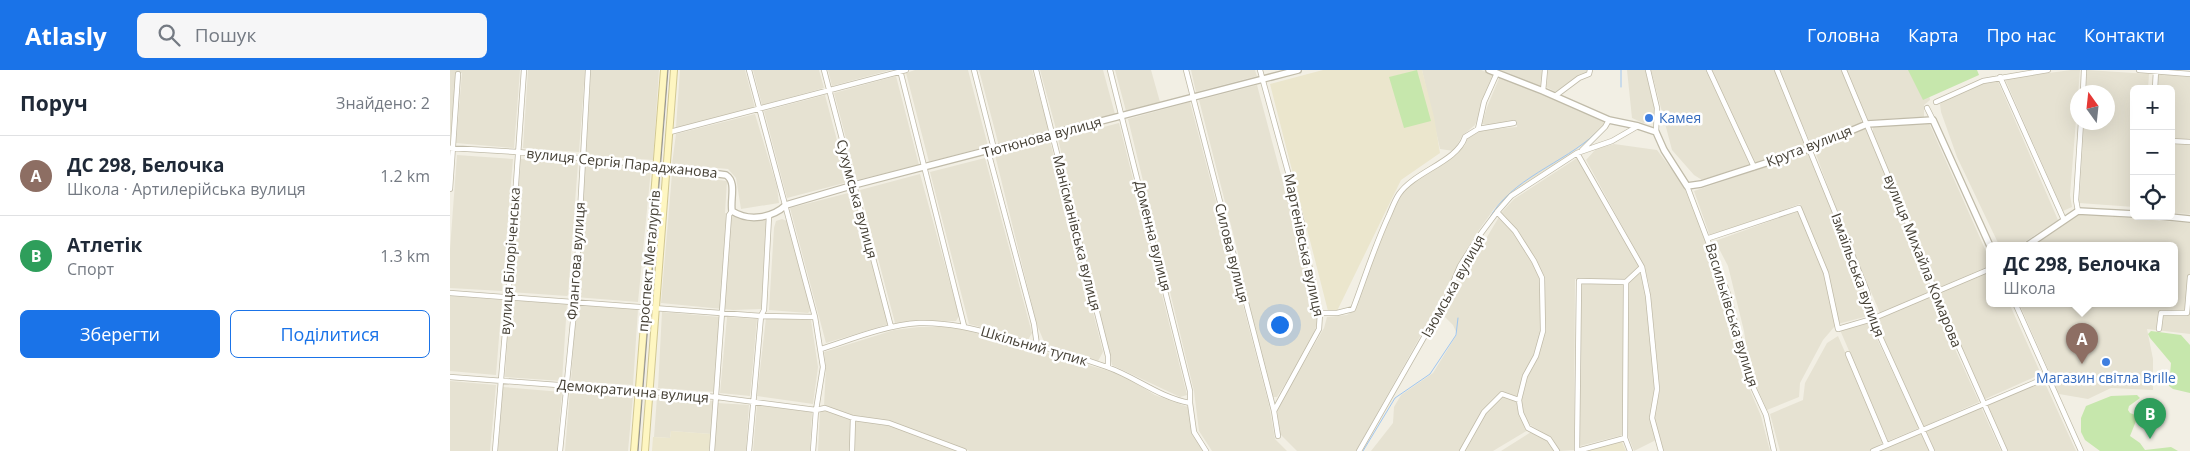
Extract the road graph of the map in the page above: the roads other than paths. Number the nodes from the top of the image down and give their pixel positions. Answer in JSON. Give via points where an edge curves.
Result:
{"nodes":[{"id":1,"x":524,"y":70,"type":"edge"},
{"id":2,"x":588,"y":70,"type":"edge"},
{"id":3,"x":664,"y":70,"type":"edge"},
{"id":4,"x":674,"y":70,"type":"edge"},
{"id":5,"x":749,"y":70,"type":"edge"},
{"id":6,"x":824,"y":70,"type":"edge"},
{"id":7,"x":902,"y":70,"type":"edge"},
{"id":8,"x":974,"y":70,"type":"edge"},
{"id":9,"x":1036,"y":70,"type":"edge"},
{"id":10,"x":1110,"y":70,"type":"edge"},
{"id":11,"x":1186,"y":70,"type":"edge"},
{"id":12,"x":1260,"y":70,"type":"edge"},
{"id":13,"x":1298,"y":70,"type":"edge"},
{"id":14,"x":1489,"y":70,"type":"edge"},
{"id":15,"x":1545,"y":70,"type":"edge"},
{"id":16,"x":1590,"y":70,"type":"edge"},
{"id":17,"x":1648,"y":70,"type":"edge"},
{"id":18,"x":1709,"y":70,"type":"edge"},
{"id":19,"x":1777,"y":70,"type":"edge"},
{"id":20,"x":1844,"y":70,"type":"edge"},
{"id":21,"x":2048,"y":70,"type":"edge"},
{"id":22,"x":2084,"y":70,"type":"edge"},
{"id":23,"x":2139,"y":70,"type":"edge"},
{"id":24,"x":2156,"y":71,"type":"edge"},
{"id":25,"x":1497,"y":73,"type":"junction"},
{"id":26,"x":458,"y":74,"type":"dead end"},
{"id":27,"x":2190,"y":74,"type":"edge"},
{"id":28,"x":2000,"y":77,"type":"junction"},
{"id":29,"x":1262,"y":80,"type":"junction"},
{"id":30,"x":2083,"y":85,"type":"edge"},
{"id":31,"x":2155,"y":85,"type":"edge"},
{"id":32,"x":829,"y":90,"type":"junction"},
{"id":33,"x":1544,"y":90,"type":"junction"},
{"id":34,"x":1555,"y":96,"type":"junction"},
{"id":35,"x":1193,"y":98,"type":"junction"},
{"id":36,"x":1936,"y":102,"type":"dead end"},
{"id":37,"x":1927,"y":108,"type":"dead end"},
{"id":38,"x":759,"y":110,"type":"junction"},
{"id":39,"x":1122,"y":116,"type":"junction"},
{"id":40,"x":1609,"y":120,"type":"junction"},
{"id":41,"x":1932,"y":120,"type":"junction"},
{"id":42,"x":1514,"y":124,"type":"dead end"},
{"id":43,"x":1867,"y":124,"type":"junction"},
{"id":44,"x":1638,"y":126,"type":"junction"},
{"id":45,"x":1478,"y":129,"type":"junction"},
{"id":46,"x":2080,"y":130,"type":"edge"},
{"id":47,"x":670,"y":132,"type":"junction"},
{"id":48,"x":1656,"y":132,"type":"junction"},
{"id":49,"x":1053,"y":134,"type":"junction"},
{"id":50,"x":2175,"y":141,"type":"edge"},
{"id":51,"x":2190,"y":142,"type":"edge"},
{"id":52,"x":452,"y":148,"type":"edge"},
{"id":53,"x":1810,"y":148,"type":"junction"},
{"id":54,"x":991,"y":150,"type":"junction"},
{"id":55,"x":518,"y":152,"type":"junction"},
{"id":56,"x":1578,"y":153,"type":"junction"},
{"id":57,"x":582,"y":158,"type":"junction"},
{"id":58,"x":656,"y":166,"type":"junction"},
{"id":59,"x":667,"y":167,"type":"junction"},
{"id":60,"x":1754,"y":167,"type":"junction"},
{"id":61,"x":923,"y":168,"type":"junction"},
{"id":62,"x":854,"y":186,"type":"junction"},
{"id":63,"x":1688,"y":186,"type":"junction"},
{"id":64,"x":450,"y":189,"type":"edge"},
{"id":65,"x":786,"y":205,"type":"junction"},
{"id":66,"x":732,"y":211,"type":"junction"},
{"id":67,"x":2078,"y":211,"type":"junction"},
{"id":68,"x":1497,"y":212,"type":"junction"},
{"id":69,"x":2130,"y":214,"type":"edge"},
{"id":70,"x":769,"y":216,"type":"junction"},
{"id":71,"x":2175,"y":218,"type":"edge"},
{"id":72,"x":2190,"y":219,"type":"edge"},
{"id":73,"x":2064,"y":220,"type":"junction"},
{"id":74,"x":1709,"y":238,"type":"junction"},
{"id":75,"x":1988,"y":242,"type":"edge"},
{"id":76,"x":2032,"y":242,"type":"edge"},
{"id":77,"x":1642,"y":267,"type":"junction"},
{"id":78,"x":1986,"y":271,"type":"edge"},
{"id":79,"x":2190,"y":277,"type":"edge"},
{"id":80,"x":1626,"y":282,"type":"junction"},
{"id":81,"x":450,"y":292,"type":"edge"},
{"id":82,"x":1934,"y":293,"type":"junction"},
{"id":83,"x":508,"y":297,"type":"junction"},
{"id":84,"x":575,"y":302,"type":"junction"},
{"id":85,"x":645,"y":306,"type":"junction"},
{"id":86,"x":656,"y":307,"type":"junction"},
{"id":87,"x":2017,"y":307,"type":"edge"},
{"id":88,"x":724,"y":311,"type":"junction"},
{"id":89,"x":1320,"y":313,"type":"junction"},
{"id":90,"x":761,"y":316,"type":"junction"},
{"id":91,"x":815,"y":318,"type":"junction"},
{"id":92,"x":1872,"y":319,"type":"junction"},
{"id":93,"x":964,"y":326,"type":"junction"},
{"id":94,"x":891,"y":327,"type":"junction"},
{"id":95,"x":2159,"y":329,"type":"dead end"},
{"id":96,"x":1037,"y":345,"type":"junction"},
{"id":97,"x":821,"y":349,"type":"junction"},
{"id":98,"x":1848,"y":354,"type":"dead end"},
{"id":99,"x":1108,"y":367,"type":"junction"},
{"id":100,"x":450,"y":377,"type":"edge"},
{"id":101,"x":2048,"y":378,"type":"junction"},
{"id":102,"x":500,"y":380,"type":"junction"},
{"id":103,"x":566,"y":385,"type":"junction"},
{"id":104,"x":638,"y":391,"type":"junction"},
{"id":105,"x":649,"y":392,"type":"junction"},
{"id":106,"x":717,"y":398,"type":"junction"},
{"id":107,"x":1519,"y":400,"type":"junction"},
{"id":108,"x":753,"y":401,"type":"junction"},
{"id":109,"x":1190,"y":403,"type":"junction"},
{"id":110,"x":1983,"y":405,"type":"junction"},
{"id":111,"x":816,"y":410,"type":"junction"},
{"id":112,"x":1274,"y":411,"type":"junction"},
{"id":113,"x":853,"y":418,"type":"junction"},
{"id":114,"x":1922,"y":429,"type":"junction"},
{"id":115,"x":1278,"y":436,"type":"dead end"},
{"id":116,"x":1624,"y":438,"type":"junction"},
{"id":117,"x":1886,"y":444,"type":"junction"},
{"id":118,"x":495,"y":451,"type":"edge"},
{"id":119,"x":560,"y":451,"type":"edge"},
{"id":120,"x":634,"y":451,"type":"edge"},
{"id":121,"x":644,"y":451,"type":"edge"},
{"id":122,"x":712,"y":451,"type":"edge"},
{"id":123,"x":749,"y":451,"type":"edge"},
{"id":124,"x":814,"y":451,"type":"edge"},
{"id":125,"x":852,"y":451,"type":"edge"},
{"id":126,"x":964,"y":451,"type":"edge"},
{"id":127,"x":1206,"y":451,"type":"edge"},
{"id":128,"x":1359,"y":451,"type":"edge"},
{"id":129,"x":1462,"y":451,"type":"edge"},
{"id":130,"x":1557,"y":451,"type":"edge"},
{"id":131,"x":1577,"y":451,"type":"edge"},
{"id":132,"x":1630,"y":451,"type":"edge"},
{"id":133,"x":1661,"y":451,"type":"edge"},
{"id":134,"x":1774,"y":451,"type":"edge"},
{"id":135,"x":1873,"y":451,"type":"edge"},
{"id":136,"x":1932,"y":451,"type":"edge"},
{"id":137,"x":2005,"y":451,"type":"edge"},
{"id":138,"x":2081,"y":451,"type":"edge"}],
"edges":[{"from":1,"to":55,"type":"street","name":"вулиця Білоріченська"},
{"from":2,"to":57,"type":"street","name":"Флангова вулиця"},
{"from":3,"to":58,"type":"main road","name":"проспект Металургів"},
{"from":4,"to":47,"type":"main road","name":"проспект Металургів"},
{"from":5,"to":38,"type":"street"},
{"from":6,"to":32,"type":"street","name":"Сухумська вулиця"},
{"from":7,"to":32,"type":"street"},
{"from":7,"to":61,"type":"street"},
{"from":8,"to":54,"type":"street"},
{"from":9,"to":49,"type":"street","name":"Манісманівська вулиця"},
{"from":10,"to":39,"type":"street","name":"Доменна вулиця"},
{"from":11,"to":35,"type":"street","name":"Силова вулиця"},
{"from":12,"to":29,"type":"street","name":"Мартенівська вулиця"},
{"from":13,"to":29,"type":"street","name":"Тютюнова вулиця"},
{"from":14,"to":25,"type":"street"},
{"from":15,"to":33,"type":"street"},
{"from":16,"to":34,"type":"street"},
{"from":17,"to":48,"type":"street","name":"Васильківська вулиця","via":[[1657,108]]},
{"from":18,"to":60,"type":"street"},
{"from":19,"to":53,"type":"street","name":"Ізмаїльська вулиця"},
{"from":20,"to":43,"type":"street","name":"вулиця Михайла Комарова"},
{"from":21,"to":28,"type":"street"},
{"from":22,"to":30,"type":"street"},
{"from":23,"to":24,"type":"street"},
{"from":24,"to":27,"type":"street"},
{"from":24,"to":31,"type":"street"},
{"from":25,"to":33,"type":"street"},
{"from":25,"to":45,"type":"street","via":[[1484,102]]},
{"from":26,"to":52,"type":"street"},
{"from":28,"to":36,"type":"street"},
{"from":28,"to":73,"type":"street"},
{"from":29,"to":35,"type":"street","name":"Тютюнова вулиця"},
{"from":29,"to":89,"type":"street","name":"Мартенівська вулиця","via":[[1302,223]]},
{"from":32,"to":38,"type":"street"},
{"from":32,"to":62,"type":"street","name":"Сухумська вулиця"},
{"from":33,"to":34,"type":"street"},
{"from":34,"to":40,"type":"street"},
{"from":35,"to":39,"type":"street","name":"Тютюнова вулиця"},
{"from":35,"to":112,"type":"street","name":"Силова вулиця"},
{"from":37,"to":41,"type":"street"},
{"from":38,"to":47,"type":"street"},
{"from":38,"to":65,"type":"street"},
{"from":39,"to":49,"type":"street","name":"Тютюнова вулиця"},
{"from":39,"to":109,"type":"street","name":"Доменна вулиця","via":[[1170,305]]},
{"from":40,"to":44,"type":"street"},
{"from":40,"to":56,"type":"street","name":"Ізюмська вулиця"},
{"from":41,"to":43,"type":"street","name":"Крута вулиця"},
{"from":41,"to":75,"type":"street"},
{"from":42,"to":45,"type":"street"},
{"from":43,"to":53,"type":"street","name":"Крута вулиця"},
{"from":43,"to":82,"type":"street","name":"вулиця Михайла Комарова"},
{"from":44,"to":48,"type":"street"},
{"from":44,"to":56,"type":"street","name":"Ізюмська вулиця","via":[[1612,141]]},
{"from":45,"to":89,"type":"street","via":[[1465,137],[1454,152],[1412,180],[1399,194],[1353,309]]},
{"from":46,"to":67,"type":"street"},
{"from":47,"to":59,"type":"main road","name":"проспект Металургів"},
{"from":48,"to":63,"type":"street","name":"Васильківська вулиця"},
{"from":49,"to":54,"type":"street","name":"Тютюнова вулиця"},
{"from":49,"to":99,"type":"street","name":"Манісманівська вулиця","via":[[1108,356]]},
{"from":50,"to":51,"type":"street"},
{"from":52,"to":55,"type":"street","name":"вулиця Сергія Параджанова"},
{"from":52,"to":64,"type":"street"},
{"from":53,"to":60,"type":"street","name":"Крута вулиця"},
{"from":53,"to":92,"type":"street","name":"Ізмаїльська вулиця","via":[[1867,291]]},
{"from":54,"to":61,"type":"street","name":"Тютюнова вулиця"},
{"from":54,"to":96,"type":"street"},
{"from":55,"to":57,"type":"street","name":"вулиця Сергія Параджанова"},
{"from":55,"to":83,"type":"street","name":"вулиця Білоріченська"},
{"from":56,"to":68,"type":"street","name":"Ізюмська вулиця","via":[[1511,196]]},
{"from":56,"to":77,"type":"street"},
{"from":57,"to":58,"type":"street","name":"вулиця Сергія Параджанова"},
{"from":57,"to":84,"type":"street","name":"Флангова вулиця"},
{"from":58,"to":59,"type":"street","name":"вулиця Сергія Параджанова"},
{"from":58,"to":85,"type":"main road","name":"проспект Металургів"},
{"from":59,"to":66,"type":"street","name":"вулиця Сергія Параджанова","via":[[726,174],[732,182]]},
{"from":59,"to":86,"type":"main road","name":"проспект Металургів"},
{"from":60,"to":63,"type":"street","name":"Крута вулиця"},
{"from":61,"to":62,"type":"street","name":"Тютюнова вулиця"},
{"from":61,"to":93,"type":"street"},
{"from":62,"to":65,"type":"street","name":"Тютюнова вулиця"},
{"from":62,"to":94,"type":"street","name":"Сухумська вулиця"},
{"from":63,"to":74,"type":"street","name":"Васильківська вулиця"},
{"from":65,"to":70,"type":"street"},
{"from":65,"to":91,"type":"street"},
{"from":66,"to":70,"type":"street","via":[[743,216]]},
{"from":66,"to":88,"type":"street","via":[[729,216]]},
{"from":67,"to":69,"type":"street"},
{"from":67,"to":73,"type":"street"},
{"from":68,"to":107,"type":"street","via":[[1515,231],[1542,278],[1543,330]]},
{"from":68,"to":128,"type":"street","name":"Ізюмська вулиця","via":[[1460,266],[1447,297]]},
{"from":70,"to":90,"type":"street","via":[[764,310]]},
{"from":71,"to":72,"type":"street"},
{"from":73,"to":76,"type":"street"},
{"from":74,"to":92,"type":"street","via":[[1799,208],[1826,273],[1838,329]]},
{"from":74,"to":134,"type":"street","name":"Васильківська вулиця","via":[[1728,294],[1748,376],[1766,415]]},
{"from":77,"to":80,"type":"street"},
{"from":77,"to":133,"type":"street","via":[[1657,389],[1652,418]]},
{"from":78,"to":82,"type":"street"},
{"from":79,"to":95,"type":"street","via":[[2187,312],[2161,313]]},
{"from":80,"to":116,"type":"street"},
{"from":80,"to":131,"type":"street","via":[[1578,281]]},
{"from":81,"to":83,"type":"street"},
{"from":82,"to":92,"type":"street"},
{"from":82,"to":110,"type":"street","name":"вулиця Михайла Комарова"},
{"from":83,"to":84,"type":"street"},
{"from":83,"to":102,"type":"street","name":"вулиця Білоріченська"},
{"from":84,"to":85,"type":"street"},
{"from":84,"to":103,"type":"street","name":"Флангова вулиця"},
{"from":85,"to":86,"type":"street"},
{"from":85,"to":104,"type":"main road","name":"проспект Металургів"},
{"from":86,"to":88,"type":"street"},
{"from":86,"to":105,"type":"main road","name":"проспект Металургів"},
{"from":87,"to":101,"type":"street"},
{"from":88,"to":90,"type":"street"},
{"from":88,"to":106,"type":"street"},
{"from":89,"to":112,"type":"street","name":"Мартенівська вулиця","via":[[1319,329]]},
{"from":90,"to":91,"type":"street"},
{"from":90,"to":108,"type":"street"},
{"from":91,"to":97,"type":"street"},
{"from":92,"to":114,"type":"street","name":"Ізмаїльська вулиця"},
{"from":93,"to":94,"type":"street","name":"Шкільний тупик","via":[[918,323]]},
{"from":93,"to":96,"type":"street","name":"Шкільний тупик"},
{"from":94,"to":97,"type":"street","name":"Шкільний тупик"},
{"from":96,"to":99,"type":"street","name":"Шкільний тупик"},
{"from":97,"to":111,"type":"street","via":[[823,367]]},
{"from":98,"to":117,"type":"street"},
{"from":99,"to":109,"type":"street","name":"Шкільний тупик","via":[[1158,393]]},
{"from":100,"to":102,"type":"street","name":"Демократична вулиця"},
{"from":101,"to":110,"type":"street"},
{"from":101,"to":138,"type":"street"},
{"from":102,"to":103,"type":"street","name":"Демократична вулиця"},
{"from":102,"to":118,"type":"street","name":"вулиця Білоріченська"},
{"from":103,"to":104,"type":"street","name":"Демократична вулиця"},
{"from":103,"to":119,"type":"street","name":"Флангова вулиця"},
{"from":104,"to":105,"type":"street","name":"Демократична вулиця"},
{"from":104,"to":120,"type":"main road","name":"проспект Металургів"},
{"from":105,"to":106,"type":"street","name":"Демократична вулиця"},
{"from":105,"to":121,"type":"main road","name":"проспект Металургів"},
{"from":106,"to":108,"type":"street","name":"Демократична вулиця"},
{"from":106,"to":122,"type":"street"},
{"from":107,"to":129,"type":"street","via":[[1502,394],[1484,412]]},
{"from":107,"to":130,"type":"street","via":[[1528,428],[1549,439]]},
{"from":108,"to":111,"type":"street","name":"Демократична вулиця"},
{"from":108,"to":123,"type":"street"},
{"from":109,"to":127,"type":"street","via":[[1196,436]]},
{"from":110,"to":114,"type":"street"},
{"from":110,"to":137,"type":"street","name":"вулиця Михайла Комарова"},
{"from":111,"to":113,"type":"street","name":"Демократична вулиця","via":[[825,408]]},
{"from":111,"to":124,"type":"street"},
{"from":112,"to":115,"type":"street","name":"Силова вулиця"},
{"from":113,"to":125,"type":"street"},
{"from":113,"to":126,"type":"street","name":"Демократична вулиця","via":[[889,422]]},
{"from":114,"to":117,"type":"street"},
{"from":114,"to":136,"type":"street","name":"Ізмаїльська вулиця"},
{"from":116,"to":131,"type":"street"},
{"from":116,"to":132,"type":"street"},
{"from":117,"to":135,"type":"street"}]}
